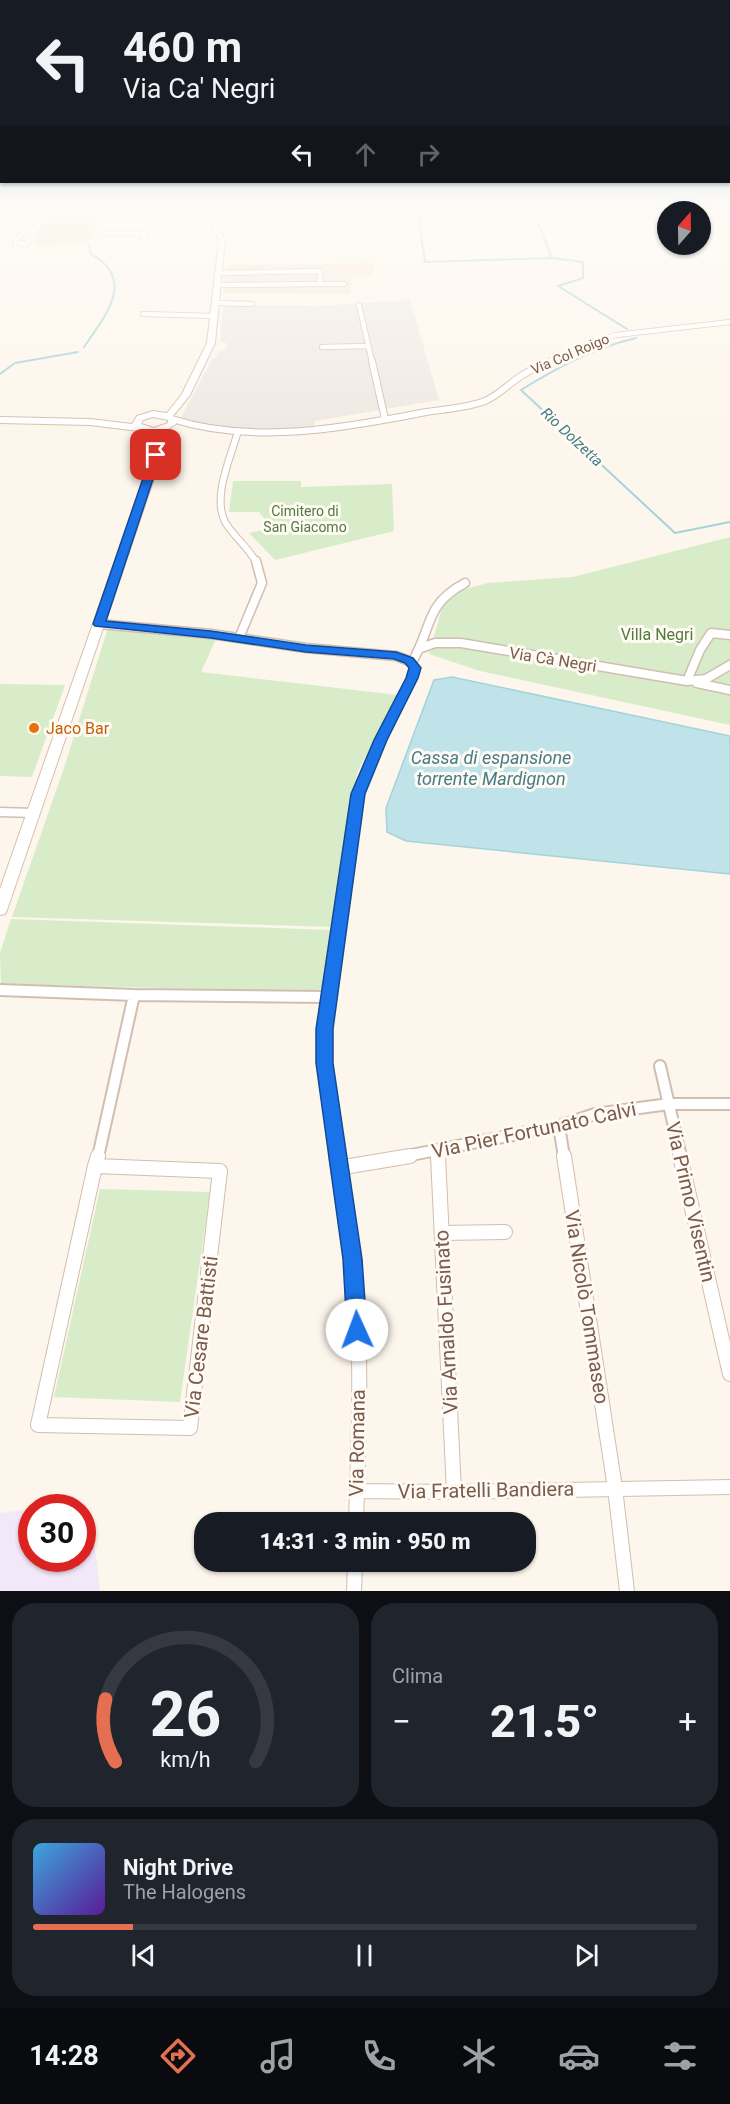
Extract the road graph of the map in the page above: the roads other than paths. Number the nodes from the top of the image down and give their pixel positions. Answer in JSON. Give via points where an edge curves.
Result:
{"nodes":[{"id":1,"x":218,"y":281,"type":"edge"},
{"id":2,"x":320,"y":284,"type":"joint"},
{"id":3,"x":344,"y":284,"type":"dead end"},
{"id":4,"x":218,"y":285,"type":"junction"},
{"id":5,"x":217,"y":303,"type":"junction"},
{"id":6,"x":252,"y":304,"type":"dead end"},
{"id":7,"x":359,"y":305,"type":"dead end"},
{"id":8,"x":143,"y":314,"type":"dead end"},
{"id":9,"x":215,"y":316,"type":"junction"},
{"id":10,"x":730,"y":322,"type":"edge"},
{"id":11,"x":368,"y":346,"type":"junction"},
{"id":12,"x":322,"y":347,"type":"dead end"},
{"id":13,"x":186,"y":395,"type":"junction"},
{"id":14,"x":153,"y":414,"type":"junction"},
{"id":15,"x":385,"y":419,"type":"junction"},
{"id":16,"x":0,"y":420,"type":"edge"},
{"id":17,"x":168,"y":423,"type":"junction"},
{"id":18,"x":140,"y":425,"type":"junction"},
{"id":19,"x":238,"y":431,"type":"junction"},
{"id":20,"x":156,"y":455,"type":"junction"},
{"id":21,"x":465,"y":583,"type":"dead end"},
{"id":22,"x":99,"y":624,"type":"junction"},
{"id":23,"x":730,"y":635,"type":"edge"},
{"id":24,"x":239,"y":638,"type":"junction"},
{"id":25,"x":421,"y":648,"type":"junction"},
{"id":26,"x":412,"y":663,"type":"junction"},
{"id":27,"x":730,"y":665,"type":"edge"},
{"id":28,"x":687,"y":681,"type":"junction"},
{"id":29,"x":697,"y":683,"type":"junction"},
{"id":30,"x":730,"y":690,"type":"edge"},
{"id":31,"x":0,"y":812,"type":"edge"},
{"id":32,"x":34,"y":813,"type":"junction"},
{"id":33,"x":0,"y":910,"type":"edge"},
{"id":34,"x":0,"y":990,"type":"edge"},
{"id":35,"x":134,"y":994,"type":"junction"},
{"id":36,"x":328,"y":997,"type":"junction"},
{"id":37,"x":660,"y":1066,"type":"dead end"},
{"id":38,"x":669,"y":1104,"type":"junction"},
{"id":39,"x":730,"y":1104,"type":"edge"},
{"id":40,"x":559,"y":1126,"type":"junction"},
{"id":41,"x":438,"y":1151,"type":"junction"},
{"id":42,"x":95,"y":1166,"type":"junction"},
{"id":43,"x":338,"y":1168,"type":"junction"},
{"id":44,"x":505,"y":1232,"type":"dead end"},
{"id":45,"x":442,"y":1233,"type":"junction"},
{"id":46,"x":730,"y":1374,"type":"edge"},
{"id":47,"x":730,"y":1487,"type":"edge"},
{"id":48,"x":615,"y":1488,"type":"junction"},
{"id":49,"x":357,"y":1491,"type":"junction"},
{"id":50,"x":454,"y":1492,"type":"junction"},
{"id":51,"x":356,"y":1512,"type":"edge"},
{"id":52,"x":355,"y":1572,"type":"edge"},
{"id":53,"x":354,"y":1591,"type":"edge"},
{"id":54,"x":627,"y":1591,"type":"edge"}],
"edges":[{"from":1,"to":4,"type":"main road"},
{"from":2,"to":3,"type":"street"},
{"from":2,"to":4,"type":"street"},
{"from":4,"to":5,"type":"main road"},
{"from":5,"to":6,"type":"street"},
{"from":5,"to":9,"type":"main road"},
{"from":7,"to":11,"type":"street"},
{"from":8,"to":9,"type":"street"},
{"from":9,"to":13,"type":"main road","via":[[208,352]]},
{"from":10,"to":15,"type":"street","name":"Via Col Roigo","via":[[616,335],[525,373],[504,392],[482,402]]},
{"from":11,"to":12,"type":"street"},
{"from":11,"to":15,"type":"street"},
{"from":13,"to":14,"type":"main road"},
{"from":13,"to":17,"type":"main road"},
{"from":14,"to":17,"type":"main road"},
{"from":14,"to":18,"type":"main road"},
{"from":15,"to":19,"type":"street","name":"Via Col Roigo","via":[[325,430]]},
{"from":16,"to":18,"type":"main road"},
{"from":17,"to":18,"type":"main road"},
{"from":17,"to":19,"type":"street","name":"Via Col Roigo"},
{"from":17,"to":20,"type":"main road","via":[[158,436]]},
{"from":18,"to":20,"type":"main road","via":[[151,436]]},
{"from":19,"to":24,"type":"street","via":[[221,512],[256,561],[262,583]]},
{"from":20,"to":22,"type":"main road"},
{"from":21,"to":25,"type":"street","via":[[437,600]]},
{"from":22,"to":24,"type":"street"},
{"from":22,"to":32,"type":"main road"},
{"from":23,"to":28,"type":"street","via":[[711,633],[707,637]]},
{"from":24,"to":26,"type":"street","via":[[396,656]]},
{"from":25,"to":26,"type":"street"},
{"from":25,"to":28,"type":"street","name":"Via Cà Negri","via":[[439,641],[461,643]]},
{"from":26,"to":36,"type":"street","name":"Via Romana","via":[[415,671],[358,794]]},
{"from":27,"to":29,"type":"street"},
{"from":28,"to":29,"type":"street","name":"Via Cà Negri"},
{"from":29,"to":30,"type":"street","name":"Via Cà Negri"},
{"from":31,"to":32,"type":"street"},
{"from":32,"to":33,"type":"main road"},
{"from":34,"to":35,"type":"street"},
{"from":35,"to":36,"type":"street"},
{"from":35,"to":42,"type":"street","name":"Via Cesare Battisti"},
{"from":36,"to":43,"type":"street","name":"Via Romana","via":[[324,1063]]},
{"from":37,"to":38,"type":"street","name":"Via Primo Visentin"},
{"from":38,"to":39,"type":"street","name":"Via Pier Fortunato Calvi"},
{"from":38,"to":40,"type":"street","name":"Via Pier Fortunato Calvi","via":[[595,1114]]},
{"from":38,"to":46,"type":"street","name":"Via Primo Visentin"},
{"from":40,"to":41,"type":"street","name":"Via Pier Fortunato Calvi"},
{"from":40,"to":48,"type":"street","name":"Via Nicolò Tommaseo"},
{"from":41,"to":43,"type":"street","name":"Via Pier Fortunato Calvi"},
{"from":41,"to":45,"type":"street","name":"Via Arnaldo Fusinato"},
{"from":42,"to":42,"type":"street","name":"Via Cesare Battisti","via":[[38,1425],[190,1428],[220,1171]]},
{"from":43,"to":49,"type":"street","name":"Via Romana","via":[[357,1309]]},
{"from":44,"to":45,"type":"street"},
{"from":45,"to":50,"type":"street","name":"Via Arnaldo Fusinato"},
{"from":47,"to":48,"type":"street","name":"Via Fratelli Bandiera"},
{"from":48,"to":50,"type":"street","name":"Via Fratelli Bandiera"},
{"from":48,"to":54,"type":"street"},
{"from":49,"to":50,"type":"street","name":"Via Fratelli Bandiera"},
{"from":49,"to":51,"type":"street","name":"Via Romana"},
{"from":52,"to":53,"type":"street"}]}
